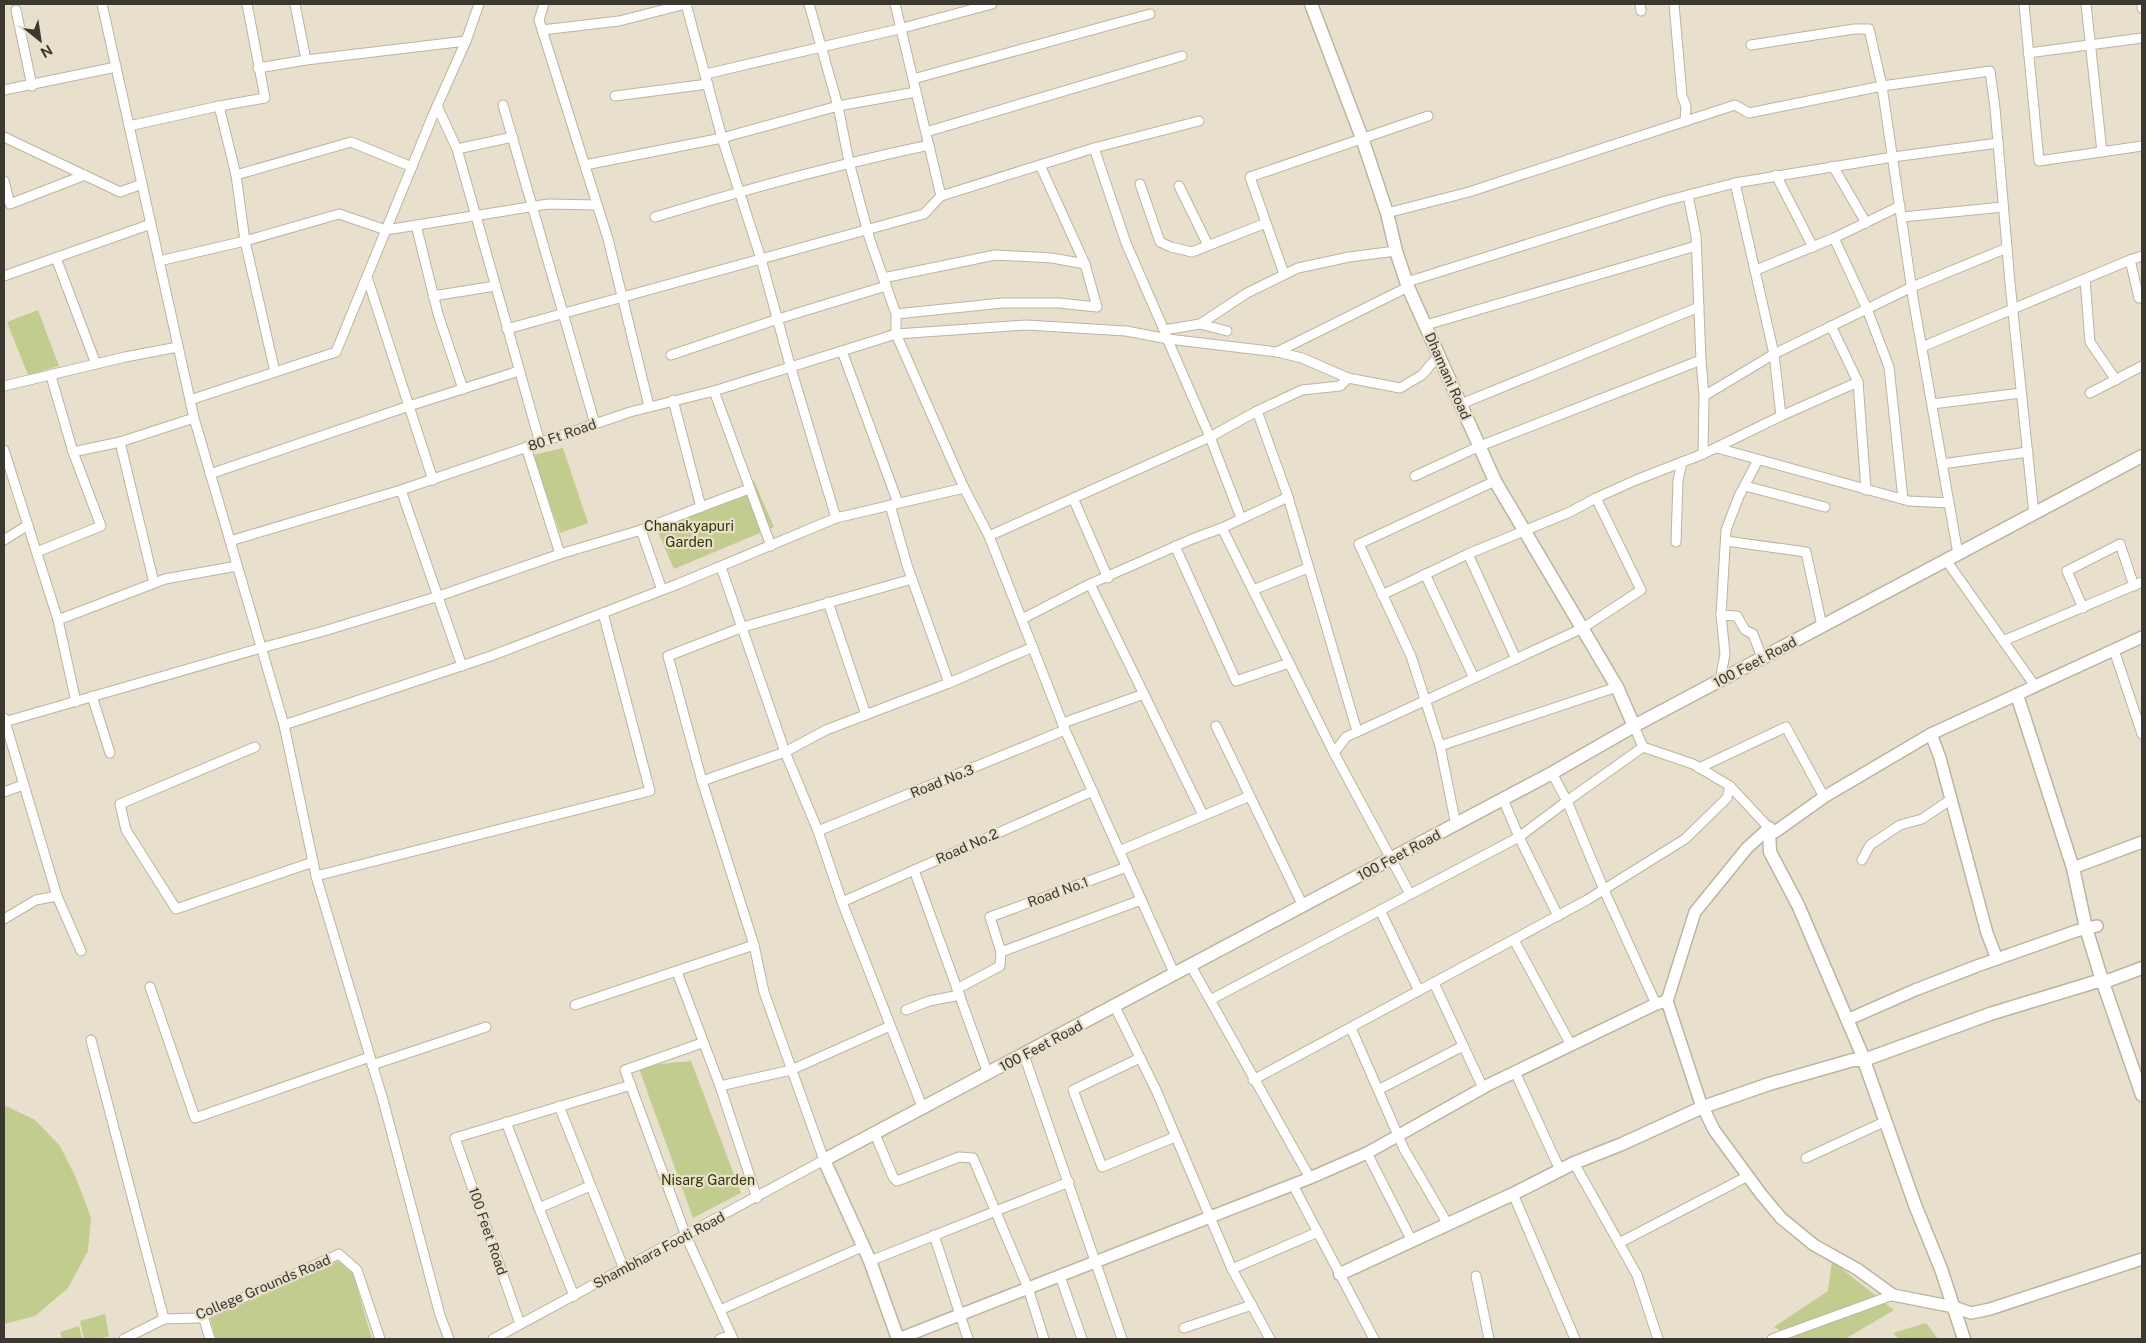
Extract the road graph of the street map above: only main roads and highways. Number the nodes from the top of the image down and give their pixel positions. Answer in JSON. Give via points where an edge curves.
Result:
{"nodes":[{"id":1,"x":1311,"y":4,"type":"edge"},
{"id":2,"x":2142,"y":456,"type":"edge"},
{"id":3,"x":2017,"y":694,"type":"road end"},
{"id":4,"x":1634,"y":726,"type":"junction"},
{"id":5,"x":1769,"y":828,"type":"road end"},
{"id":6,"x":2142,"y":968,"type":"edge"},
{"id":7,"x":2103,"y":981,"type":"junction"},
{"id":8,"x":1864,"y":1060,"type":"junction"},
{"id":9,"x":2142,"y":1095,"type":"edge"},
{"id":10,"x":1340,"y":1274,"type":"road end"},
{"id":11,"x":898,"y":1339,"type":"edge"},
{"id":12,"x":1964,"y":1339,"type":"edge"}],
"edges":[{"from":1,"to":4,"type":"main road","name":"Dhamani Road","via":[[1362,138],[1408,284],[1495,481],[1617,687]]},
{"from":2,"to":4,"type":"main road","name":"100 Feet Road"},
{"from":3,"to":7,"type":"main road","via":[[2092,927]]},
{"from":4,"to":11,"type":"main road","name":"100 Feet Road","via":[[1392,859],[824,1160],[870,1261]]},
{"from":5,"to":8,"type":"main road","via":[[1770,852],[1798,905]]},
{"from":6,"to":7,"type":"main road"},
{"from":7,"to":8,"type":"main road","via":[[1990,1014]]},
{"from":7,"to":9,"type":"main road"},
{"from":8,"to":10,"type":"main road","via":[[1853,1060],[1768,1084],[1704,1107],[1574,1163]]},
{"from":8,"to":12,"type":"main road"}]}
